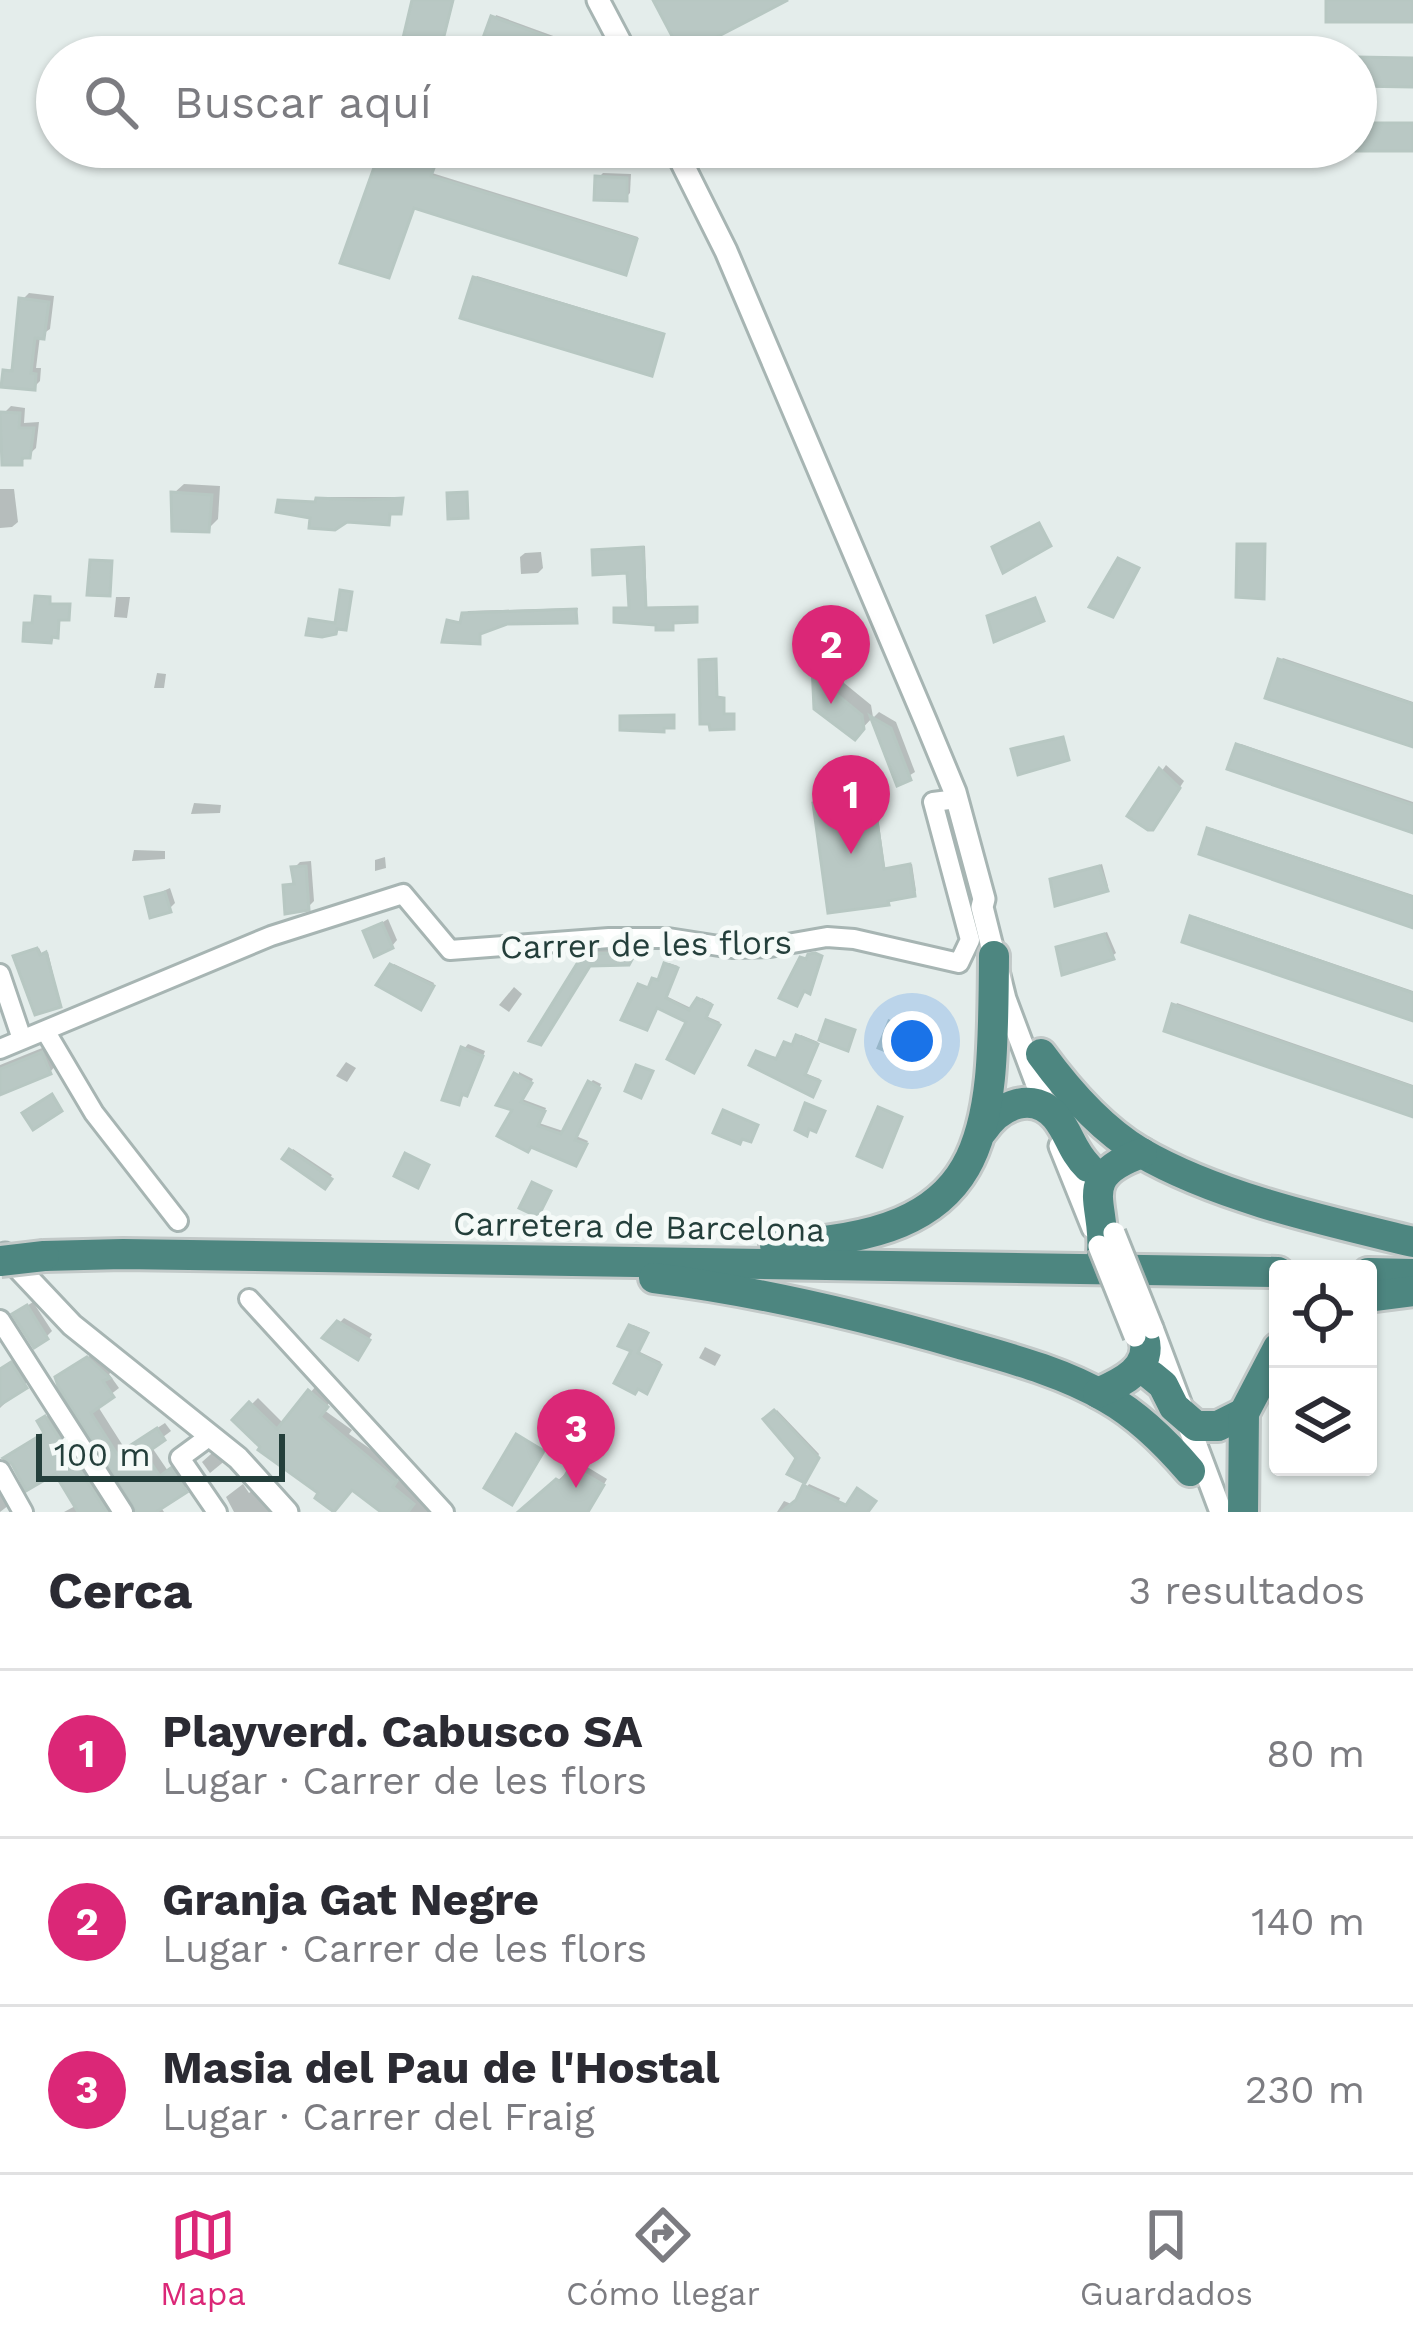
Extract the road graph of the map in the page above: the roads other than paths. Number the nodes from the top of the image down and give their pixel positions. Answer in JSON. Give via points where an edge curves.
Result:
{"nodes":[{"id":1,"x":598,"y":0,"type":"edge"},
{"id":2,"x":617,"y":36,"type":"edge"},
{"id":3,"x":685,"y":168,"type":"edge"},
{"id":4,"x":956,"y":799,"type":"junction"},
{"id":5,"x":984,"y":898,"type":"junction"},
{"id":6,"x":994,"y":956,"type":"junction"},
{"id":7,"x":0,"y":974,"type":"edge"},
{"id":8,"x":46,"y":1033,"type":"junction"},
{"id":9,"x":22,"y":1039,"type":"junction"},
{"id":10,"x":0,"y":1049,"type":"edge"},
{"id":11,"x":1041,"y":1054,"type":"junction"},
{"id":12,"x":1044,"y":1106,"type":"junction"},
{"id":13,"x":983,"y":1130,"type":"junction"},
{"id":14,"x":1142,"y":1153,"type":"junction"},
{"id":15,"x":1093,"y":1180,"type":"junction"},
{"id":16,"x":178,"y":1221,"type":"dead end"},
{"id":17,"x":1413,"y":1242,"type":"edge"},
{"id":18,"x":1105,"y":1244,"type":"junction"},
{"id":19,"x":0,"y":1248,"type":"edge"},
{"id":20,"x":517,"y":1260,"type":"junction"},
{"id":21,"x":0,"y":1261,"type":"edge"},
{"id":22,"x":1269,"y":1272,"type":"edge"},
{"id":23,"x":1377,"y":1273,"type":"edge"},
{"id":24,"x":1413,"y":1274,"type":"edge"},
{"id":25,"x":1134,"y":1284,"type":"joint"},
{"id":26,"x":1413,"y":1292,"type":"edge"},
{"id":27,"x":1377,"y":1296,"type":"edge"},
{"id":28,"x":249,"y":1299,"type":"dead end"},
{"id":29,"x":0,"y":1320,"type":"edge"},
{"id":30,"x":1146,"y":1349,"type":"junction"},
{"id":31,"x":1269,"y":1365,"type":"edge"},
{"id":32,"x":1098,"y":1393,"type":"junction"},
{"id":33,"x":1244,"y":1413,"type":"junction"},
{"id":34,"x":1187,"y":1419,"type":"junction"},
{"id":35,"x":209,"y":1436,"type":"junction"},
{"id":36,"x":0,"y":1471,"type":"edge"},
{"id":37,"x":1190,"y":1471,"type":"junction"},
{"id":38,"x":23,"y":1512,"type":"edge"},
{"id":39,"x":123,"y":1512,"type":"edge"},
{"id":40,"x":217,"y":1512,"type":"edge"},
{"id":41,"x":287,"y":1512,"type":"edge"},
{"id":42,"x":444,"y":1512,"type":"edge"},
{"id":43,"x":1209,"y":1512,"type":"edge"},
{"id":44,"x":1221,"y":1512,"type":"edge"},
{"id":45,"x":1243,"y":1512,"type":"edge"}],
"edges":[{"from":1,"to":2,"type":"street"},
{"from":3,"to":4,"type":"street"},
{"from":4,"to":5,"type":"street"},
{"from":4,"to":8,"type":"street","name":"Carrer de les flors","via":[[933,802],[970,940],[959,963],[827,937],[770,947],[609,938],[451,950],[403,894],[271,936]]},
{"from":5,"to":6,"type":"street"},
{"from":5,"to":11,"type":"street"},
{"from":6,"to":12,"type":"street"},
{"from":6,"to":13,"type":"highway"},
{"from":7,"to":9,"type":"street"},
{"from":8,"to":9,"type":"street"},
{"from":8,"to":16,"type":"street","via":[[94,1113]]},
{"from":9,"to":10,"type":"street"},
{"from":11,"to":14,"type":"highway","via":[[1086,1108]]},
{"from":11,"to":15,"type":"street"},
{"from":12,"to":13,"type":"highway","via":[[1007,1107]]},
{"from":12,"to":15,"type":"highway"},
{"from":12,"to":18,"type":"street"},
{"from":13,"to":20,"type":"highway","via":[[972,1160],[940,1199],[883,1231],[791,1245]]},
{"from":14,"to":15,"type":"highway"},
{"from":14,"to":17,"type":"highway","via":[[1236,1191]]},
{"from":15,"to":18,"type":"highway"},
{"from":18,"to":25,"type":"street","bridge":true},
{"from":18,"to":30,"type":"street","bridge":true},
{"from":19,"to":35,"type":"street","via":[[72,1325]]},
{"from":20,"to":21,"type":"highway","name":"Carretera de Barcelona","bridge":true,"via":[[123,1254]]},
{"from":20,"to":22,"type":"highway","name":"Carretera de Barcelona"},
{"from":20,"to":32,"type":"highway","via":[[786,1299],[973,1348]]},
{"from":23,"to":24,"type":"highway"},
{"from":25,"to":30,"type":"highway"},
{"from":26,"to":27,"type":"highway"},
{"from":28,"to":42,"type":"street"},
{"from":29,"to":39,"type":"street"},
{"from":30,"to":32,"type":"highway","via":[[1121,1384]]},
{"from":30,"to":34,"type":"street"},
{"from":30,"to":34,"type":"highway"},
{"from":30,"to":37,"type":"street"},
{"from":31,"to":33,"type":"highway"},
{"from":32,"to":37,"type":"highway","via":[[1137,1418]]},
{"from":33,"to":34,"type":"highway","via":[[1218,1426]]},
{"from":33,"to":45,"type":"highway"},
{"from":34,"to":44,"type":"street"},
{"from":35,"to":40,"type":"street","via":[[180,1457]]},
{"from":35,"to":41,"type":"street"},
{"from":36,"to":38,"type":"street"},
{"from":37,"to":43,"type":"street"}]}
